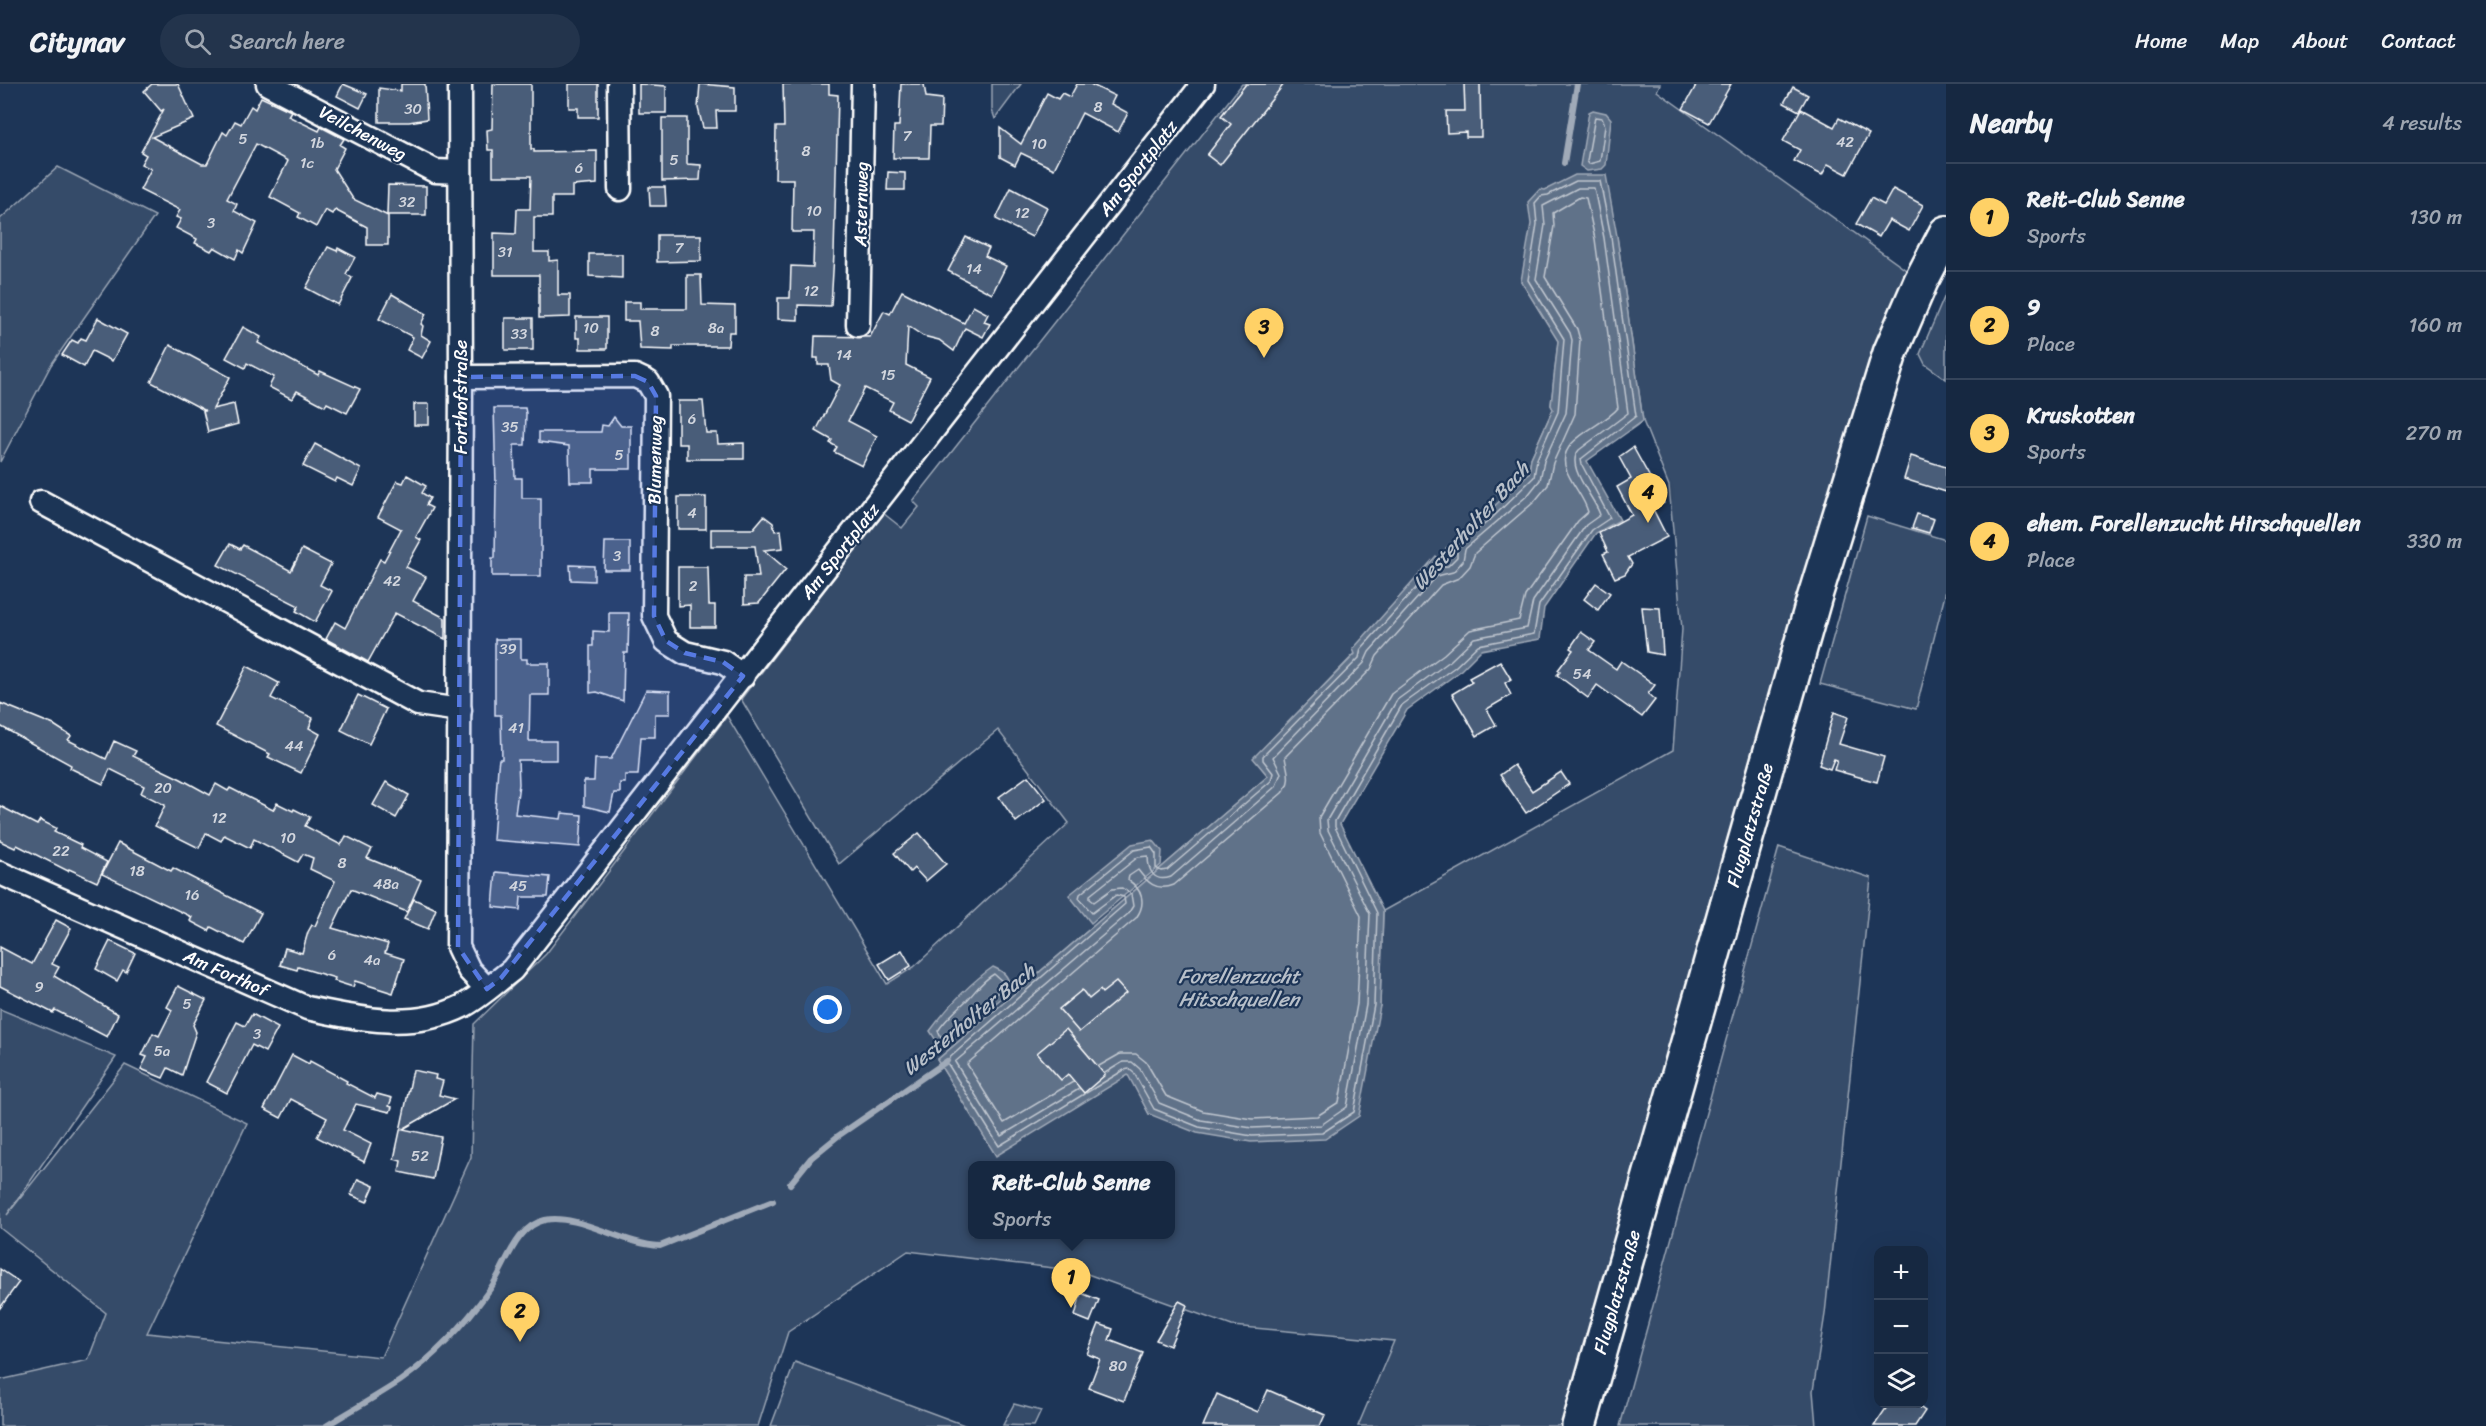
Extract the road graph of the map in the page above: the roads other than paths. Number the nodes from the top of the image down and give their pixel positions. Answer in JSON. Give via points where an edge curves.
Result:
{"nodes":[{"id":1,"x":268,"y":84,"type":"edge"},
{"id":2,"x":460,"y":84,"type":"edge"},
{"id":3,"x":619,"y":84,"type":"edge"},
{"id":4,"x":864,"y":84,"type":"edge"},
{"id":5,"x":1203,"y":84,"type":"edge"},
{"id":6,"x":460,"y":172,"type":"junction"},
{"id":7,"x":620,"y":189,"type":"dead end"},
{"id":8,"x":1946,"y":233,"type":"edge"},
{"id":9,"x":858,"y":325,"type":"dead end"},
{"id":10,"x":461,"y":377,"type":"junction"},
{"id":11,"x":41,"y":502,"type":"dead end"},
{"id":12,"x":743,"y":676,"type":"junction"},
{"id":13,"x":460,"y":710,"type":"junction"},
{"id":14,"x":0,"y":873,"type":"edge"},
{"id":15,"x":487,"y":989,"type":"junction"},
{"id":16,"x":463,"y":1006,"type":"joint"},
{"id":17,"x":1579,"y":1426,"type":"edge"}],
"edges":[{"from":1,"to":6,"type":"street","name":"Veilchenweg","via":[[435,171]]},
{"from":2,"to":6,"type":"street","name":"Forthofstraße"},
{"from":3,"to":7,"type":"street"},
{"from":4,"to":9,"type":"street","name":"Asternweg"},
{"from":5,"to":12,"type":"street","name":"Am Sportplatz"},
{"from":6,"to":10,"type":"street","name":"Forthofstraße"},
{"from":8,"to":17,"type":"street","name":"Flugplatzstraße","via":[[1890,353],[1817,588]]},
{"from":10,"to":12,"type":"street","name":"Blumenweg","via":[[635,376],[648,382],[656,396],[654,616],[666,641],[685,653],[723,662]]},
{"from":10,"to":13,"type":"street","name":"Forthofstraße"},
{"from":11,"to":13,"type":"street","via":[[418,704]]},
{"from":12,"to":15,"type":"street","name":"Am Sportplatz","via":[[512,970]]},
{"from":13,"to":15,"type":"street","name":"Forthofstraße","via":[[458,947],[469,970]]},
{"from":14,"to":16,"type":"street","name":"Am Forthof","via":[[307,1008],[361,1020],[414,1021]]},
{"from":15,"to":16,"type":"street","name":"Am Sportplatz"}]}
